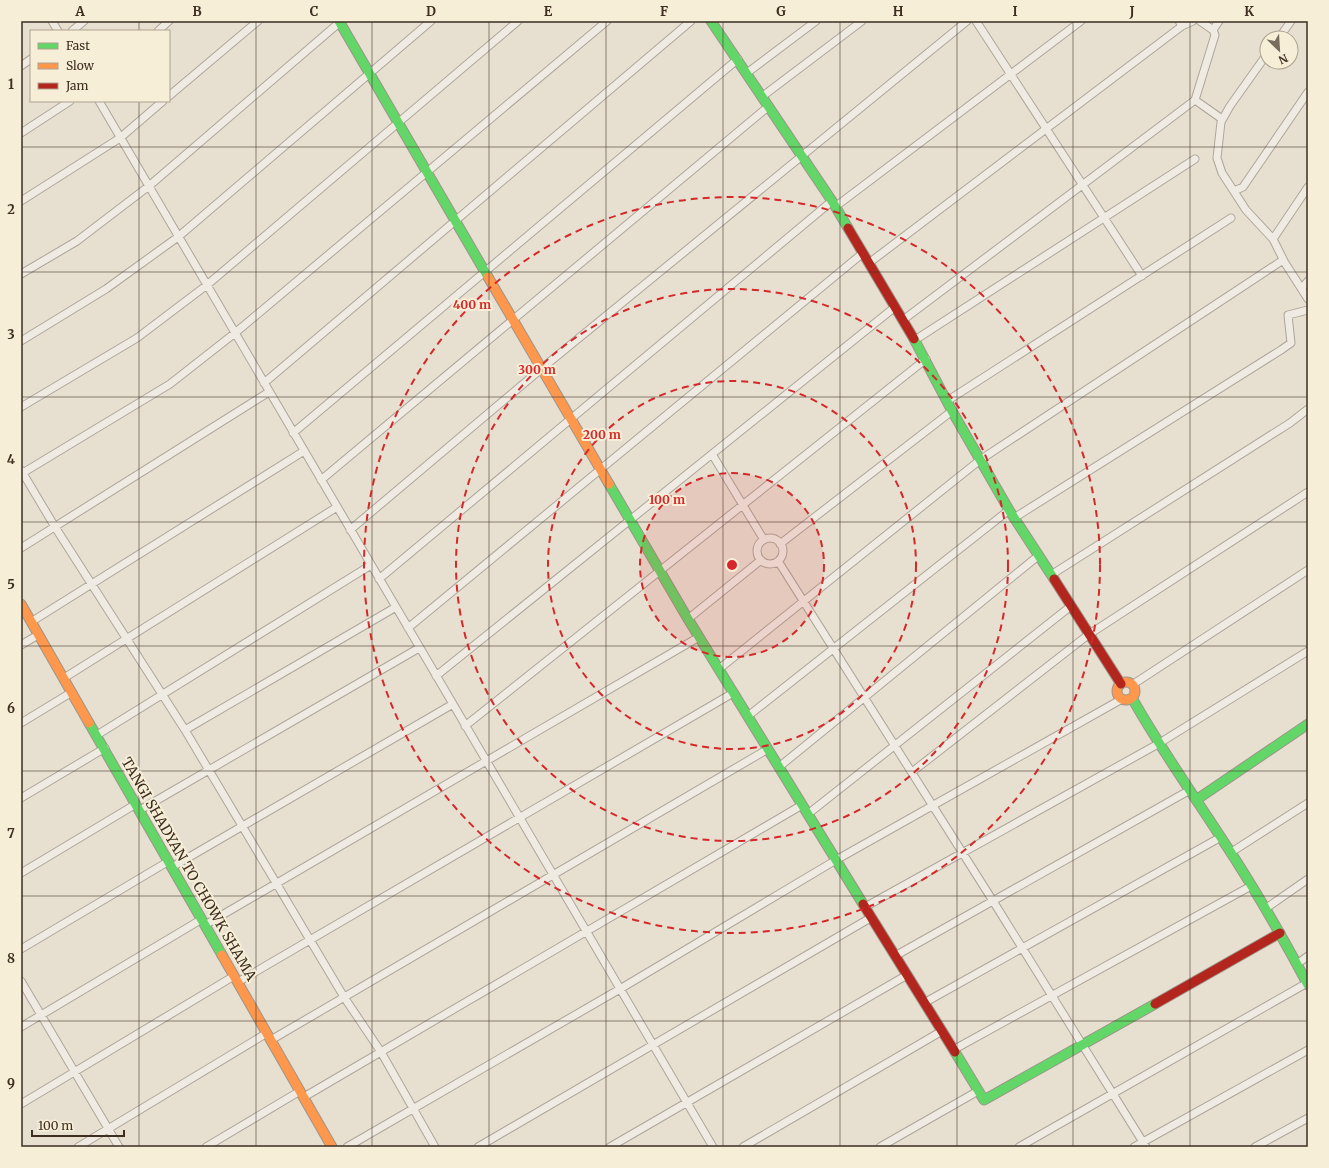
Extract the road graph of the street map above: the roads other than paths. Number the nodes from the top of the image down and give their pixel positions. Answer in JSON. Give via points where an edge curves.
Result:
{"nodes":[{"id":1,"x":52,"y":21,"type":"edge"},
{"id":2,"x":84,"y":21,"type":"edge"},
{"id":3,"x":170,"y":21,"type":"edge"},
{"id":4,"x":258,"y":21,"type":"edge"},
{"id":5,"x":340,"y":21,"type":"edge"},
{"id":6,"x":431,"y":21,"type":"edge"},
{"id":7,"x":518,"y":21,"type":"edge"},
{"id":8,"x":607,"y":21,"type":"edge"},
{"id":9,"x":691,"y":21,"type":"edge"},
{"id":10,"x":711,"y":21,"type":"edge"},
{"id":11,"x":816,"y":21,"type":"edge"},
{"id":12,"x":862,"y":21,"type":"edge"},
{"id":13,"x":967,"y":21,"type":"edge"},
{"id":14,"x":976,"y":21,"type":"edge"},
{"id":15,"x":1081,"y":21,"type":"edge"},
{"id":16,"x":1193,"y":21,"type":"edge"},
{"id":17,"x":1200,"y":21,"type":"edge"},
{"id":18,"x":1219,"y":21,"type":"edge"},
{"id":19,"x":1291,"y":21,"type":"edge"},
{"id":20,"x":1181,"y":23,"type":"edge"},
{"id":21,"x":57,"y":30,"type":"edge"},
{"id":22,"x":73,"y":30,"type":"edge"},
{"id":23,"x":159,"y":30,"type":"edge"},
{"id":24,"x":1212,"y":30,"type":"junction"},
{"id":25,"x":1285,"y":30,"type":"edge"},
{"id":26,"x":738,"y":59,"type":"junction"},
{"id":27,"x":30,"y":60,"type":"edge"},
{"id":28,"x":1259,"y":65,"type":"edge"},
{"id":29,"x":21,"y":66,"type":"edge"},
{"id":30,"x":747,"y":73,"type":"junction"},
{"id":31,"x":369,"y":74,"type":"junction"},
{"id":32,"x":1010,"y":74,"type":"junction"},
{"id":33,"x":1308,"y":92,"type":"edge"},
{"id":34,"x":170,"y":95,"type":"edge"},
{"id":35,"x":763,"y":96,"type":"junction"},
{"id":36,"x":1195,"y":100,"type":"junction"},
{"id":37,"x":68,"y":102,"type":"edge"},
{"id":38,"x":100,"y":102,"type":"edge"},
{"id":39,"x":162,"y":102,"type":"edge"},
{"id":40,"x":770,"y":106,"type":"junction"},
{"id":41,"x":1222,"y":119,"type":"junction"},
{"id":42,"x":397,"y":122,"type":"junction"},
{"id":43,"x":1046,"y":129,"type":"junction"},
{"id":44,"x":21,"y":133,"type":"edge"},
{"id":45,"x":120,"y":138,"type":"junction"},
{"id":46,"x":802,"y":156,"type":"junction"},
{"id":47,"x":1196,"y":159,"type":"dead end"},
{"id":48,"x":426,"y":173,"type":"junction"},
{"id":49,"x":1082,"y":185,"type":"junction"},
{"id":50,"x":149,"y":186,"type":"junction"},
{"id":51,"x":1308,"y":187,"type":"edge"},
{"id":52,"x":1234,"y":191,"type":"junction"},
{"id":53,"x":21,"y":201,"type":"edge"},
{"id":54,"x":834,"y":204,"type":"junction"},
{"id":55,"x":1104,"y":218,"type":"junction"},
{"id":56,"x":1231,"y":218,"type":"dead end"},
{"id":57,"x":454,"y":222,"type":"junction"},
{"id":58,"x":178,"y":237,"type":"junction"},
{"id":59,"x":1273,"y":239,"type":"junction"},
{"id":60,"x":862,"y":253,"type":"junction"},
{"id":61,"x":1283,"y":260,"type":"junction"},
{"id":62,"x":869,"y":263,"type":"junction"},
{"id":63,"x":484,"y":272,"type":"junction"},
{"id":64,"x":21,"y":274,"type":"edge"},
{"id":65,"x":1142,"y":276,"type":"junction"},
{"id":66,"x":1308,"y":281,"type":"edge"},
{"id":67,"x":207,"y":285,"type":"junction"},
{"id":68,"x":1302,"y":288,"type":"junction"},
{"id":69,"x":1308,"y":299,"type":"edge"},
{"id":70,"x":895,"y":307,"type":"junction"},
{"id":71,"x":1308,"y":310,"type":"edge"},
{"id":72,"x":512,"y":320,"type":"junction"},
{"id":73,"x":902,"y":320,"type":"junction"},
{"id":74,"x":235,"y":333,"type":"junction"},
{"id":75,"x":21,"y":340,"type":"edge"},
{"id":76,"x":914,"y":340,"type":"junction"},
{"id":77,"x":926,"y":359,"type":"junction"},
{"id":78,"x":541,"y":369,"type":"junction"},
{"id":79,"x":264,"y":383,"type":"junction"},
{"id":80,"x":269,"y":392,"type":"junction"},
{"id":81,"x":947,"y":401,"type":"junction"},
{"id":82,"x":21,"y":407,"type":"edge"},
{"id":83,"x":1308,"y":409,"type":"edge"},
{"id":84,"x":952,"y":411,"type":"junction"},
{"id":85,"x":570,"y":419,"type":"junction"},
{"id":86,"x":293,"y":433,"type":"junction"},
{"id":87,"x":304,"y":451,"type":"junction"},
{"id":88,"x":712,"y":454,"type":"junction"},
{"id":89,"x":980,"y":460,"type":"junction"},
{"id":90,"x":600,"y":470,"type":"junction"},
{"id":91,"x":22,"y":473,"type":"edge"},
{"id":92,"x":321,"y":480,"type":"junction"},
{"id":93,"x":1308,"y":492,"type":"edge"},
{"id":94,"x":742,"y":505,"type":"junction"},
{"id":95,"x":337,"y":507,"type":"junction"},
{"id":96,"x":1011,"y":514,"type":"junction"},
{"id":97,"x":630,"y":520,"type":"junction"},
{"id":98,"x":55,"y":527,"type":"junction"},
{"id":99,"x":350,"y":530,"type":"junction"},
{"id":100,"x":764,"y":540,"type":"junction"},
{"id":101,"x":780,"y":544,"type":"junction"},
{"id":102,"x":21,"y":548,"type":"edge"},
{"id":103,"x":1038,"y":556,"type":"junction"},
{"id":104,"x":761,"y":560,"type":"junction"},
{"id":105,"x":778,"y":560,"type":"junction"},
{"id":106,"x":371,"y":565,"type":"junction"},
{"id":107,"x":1308,"y":570,"type":"edge"},
{"id":108,"x":660,"y":571,"type":"junction"},
{"id":109,"x":1051,"y":575,"type":"junction"},
{"id":110,"x":379,"y":579,"type":"junction"},
{"id":111,"x":92,"y":585,"type":"junction"},
{"id":112,"x":803,"y":600,"type":"junction"},
{"id":113,"x":21,"y":604,"type":"edge"},
{"id":114,"x":1070,"y":606,"type":"junction"},
{"id":115,"x":396,"y":608,"type":"junction"},
{"id":116,"x":688,"y":619,"type":"junction"},
{"id":117,"x":31,"y":622,"type":"junction"},
{"id":118,"x":408,"y":628,"type":"junction"},
{"id":119,"x":38,"y":634,"type":"junction"},
{"id":120,"x":1088,"y":635,"type":"junction"},
{"id":121,"x":699,"y":637,"type":"junction"},
{"id":122,"x":127,"y":638,"type":"junction"},
{"id":123,"x":21,"y":645,"type":"edge"},
{"id":124,"x":419,"y":648,"type":"junction"},
{"id":125,"x":834,"y":648,"type":"junction"},
{"id":126,"x":1308,"y":651,"type":"edge"},
{"id":127,"x":718,"y":669,"type":"junction"},
{"id":128,"x":436,"y":676,"type":"junction"},
{"id":129,"x":64,"y":678,"type":"junction"},
{"id":130,"x":1121,"y":684,"type":"junction"},
{"id":131,"x":1132,"y":685,"type":"junction"},
{"id":132,"x":72,"y":692,"type":"junction"},
{"id":133,"x":734,"y":693,"type":"junction"},
{"id":134,"x":162,"y":695,"type":"junction"},
{"id":135,"x":865,"y":697,"type":"junction"},
{"id":136,"x":1132,"y":698,"type":"junction"},
{"id":137,"x":1122,"y":699,"type":"junction"},
{"id":138,"x":453,"y":704,"type":"junction"},
{"id":139,"x":748,"y":716,"type":"junction"},
{"id":140,"x":21,"y":723,"type":"edge"},
{"id":141,"x":1308,"y":724,"type":"edge"},
{"id":142,"x":465,"y":726,"type":"junction"},
{"id":143,"x":185,"y":730,"type":"junction"},
{"id":144,"x":97,"y":735,"type":"junction"},
{"id":145,"x":1158,"y":744,"type":"junction"},
{"id":146,"x":895,"y":745,"type":"junction"},
{"id":147,"x":105,"y":748,"type":"junction"},
{"id":148,"x":768,"y":749,"type":"junction"},
{"id":149,"x":486,"y":761,"type":"junction"},
{"id":150,"x":779,"y":767,"type":"junction"},
{"id":151,"x":208,"y":770,"type":"junction"},
{"id":152,"x":912,"y":772,"type":"junction"},
{"id":153,"x":1190,"y":790,"type":"junction"},
{"id":154,"x":21,"y":798,"type":"edge"},
{"id":155,"x":1196,"y":800,"type":"junction"},
{"id":156,"x":1308,"y":803,"type":"edge"},
{"id":157,"x":932,"y":804,"type":"junction"},
{"id":158,"x":802,"y":805,"type":"junction"},
{"id":159,"x":138,"y":807,"type":"junction"},
{"id":160,"x":808,"y":814,"type":"junction"},
{"id":161,"x":519,"y":818,"type":"junction"},
{"id":162,"x":242,"y":827,"type":"junction"},
{"id":163,"x":1221,"y":837,"type":"junction"},
{"id":164,"x":963,"y":852,"type":"junction"},
{"id":165,"x":1230,"y":853,"type":"junction"},
{"id":166,"x":836,"y":860,"type":"junction"},
{"id":167,"x":171,"y":864,"type":"junction"},
{"id":168,"x":21,"y":873,"type":"edge"},
{"id":169,"x":553,"y":875,"type":"junction"},
{"id":170,"x":1308,"y":879,"type":"edge"},
{"id":171,"x":277,"y":883,"type":"junction"},
{"id":172,"x":1251,"y":886,"type":"junction"},
{"id":173,"x":993,"y":900,"type":"junction"},
{"id":174,"x":865,"y":907,"type":"junction"},
{"id":175,"x":1265,"y":909,"type":"junction"},
{"id":176,"x":872,"y":917,"type":"junction"},
{"id":177,"x":204,"y":922,"type":"junction"},
{"id":178,"x":586,"y":932,"type":"junction"},
{"id":179,"x":1280,"y":933,"type":"junction"},
{"id":180,"x":310,"y":940,"type":"junction"},
{"id":181,"x":1023,"y":948,"type":"junction"},
{"id":182,"x":21,"y":949,"type":"edge"},
{"id":183,"x":895,"y":956,"type":"junction"},
{"id":184,"x":1308,"y":956,"type":"edge"},
{"id":185,"x":1297,"y":964,"type":"junction"},
{"id":186,"x":907,"y":975,"type":"junction"},
{"id":187,"x":236,"y":979,"type":"junction"},
{"id":188,"x":21,"y":981,"type":"edge"},
{"id":189,"x":1308,"y":984,"type":"edge"},
{"id":190,"x":620,"y":989,"type":"junction"},
{"id":191,"x":1052,"y":996,"type":"junction"},
{"id":192,"x":344,"y":997,"type":"junction"},
{"id":193,"x":924,"y":1003,"type":"junction"},
{"id":194,"x":41,"y":1015,"type":"junction"},
{"id":195,"x":21,"y":1027,"type":"edge"},
{"id":196,"x":942,"y":1031,"type":"junction"},
{"id":197,"x":269,"y":1036,"type":"junction"},
{"id":198,"x":653,"y":1045,"type":"junction"},
{"id":199,"x":1083,"y":1046,"type":"junction"},
{"id":200,"x":953,"y":1050,"type":"junction"},
{"id":201,"x":1308,"y":1050,"type":"edge"},
{"id":202,"x":381,"y":1052,"type":"junction"},
{"id":203,"x":75,"y":1072,"type":"junction"},
{"id":204,"x":978,"y":1091,"type":"junction"},
{"id":205,"x":302,"y":1094,"type":"junction"},
{"id":206,"x":1113,"y":1095,"type":"junction"},
{"id":207,"x":21,"y":1104,"type":"edge"},
{"id":208,"x":687,"y":1104,"type":"junction"},
{"id":209,"x":414,"y":1108,"type":"junction"},
{"id":210,"x":1308,"y":1118,"type":"edge"},
{"id":211,"x":108,"y":1129,"type":"junction"},
{"id":212,"x":1144,"y":1145,"type":"edge"},
{"id":213,"x":78,"y":1147,"type":"edge"},
{"id":214,"x":119,"y":1147,"type":"edge"},
{"id":215,"x":206,"y":1147,"type":"edge"},
{"id":216,"x":332,"y":1147,"type":"edge"},
{"id":217,"x":347,"y":1147,"type":"edge"},
{"id":218,"x":435,"y":1147,"type":"edge"},
{"id":219,"x":478,"y":1147,"type":"edge"},
{"id":220,"x":610,"y":1147,"type":"edge"},
{"id":221,"x":713,"y":1147,"type":"edge"},
{"id":222,"x":743,"y":1147,"type":"edge"},
{"id":223,"x":880,"y":1147,"type":"edge"},
{"id":224,"x":1019,"y":1147,"type":"edge"},
{"id":225,"x":1134,"y":1147,"type":"edge"},
{"id":226,"x":1256,"y":1147,"type":"edge"}],
"edges":[{"from":1,"to":21,"type":"street"},
{"from":2,"to":22,"type":"street"},
{"from":3,"to":23,"type":"street"},
{"from":4,"to":34,"type":"street"},
{"from":5,"to":31,"type":"street"},
{"from":5,"to":50,"type":"street"},
{"from":6,"to":31,"type":"street"},
{"from":7,"to":42,"type":"street"},
{"from":8,"to":48,"type":"street"},
{"from":9,"to":57,"type":"street"},
{"from":10,"to":26,"type":"street"},
{"from":11,"to":30,"type":"street"},
{"from":12,"to":35,"type":"street"},
{"from":13,"to":46,"type":"street"},
{"from":14,"to":32,"type":"street"},
{"from":15,"to":32,"type":"street"},
{"from":16,"to":20,"type":"street"},
{"from":17,"to":24,"type":"street"},
{"from":18,"to":24,"type":"street"},
{"from":19,"to":25,"type":"street"},
{"from":20,"to":43,"type":"street"},
{"from":24,"to":36,"type":"street","via":[[1215,35]]},
{"from":26,"to":30,"type":"street"},
{"from":26,"to":63,"type":"street"},
{"from":27,"to":29,"type":"street"},
{"from":28,"to":41,"type":"street"},
{"from":30,"to":35,"type":"street"},
{"from":31,"to":42,"type":"street"},
{"from":31,"to":58,"type":"street"},
{"from":32,"to":43,"type":"street"},
{"from":32,"to":54,"type":"street","via":[[915,148]]},
{"from":33,"to":52,"type":"street","via":[[1243,187]]},
{"from":35,"to":40,"type":"street"},
{"from":36,"to":41,"type":"street"},
{"from":36,"to":49,"type":"street"},
{"from":37,"to":44,"type":"street"},
{"from":38,"to":45,"type":"street"},
{"from":39,"to":45,"type":"street"},
{"from":40,"to":46,"type":"street"},
{"from":40,"to":72,"type":"street"},
{"from":41,"to":52,"type":"street","via":[[1217,158],[1222,173]]},
{"from":42,"to":48,"type":"street"},
{"from":42,"to":67,"type":"street"},
{"from":43,"to":49,"type":"street"},
{"from":43,"to":62,"type":"street"},
{"from":45,"to":50,"type":"street"},
{"from":45,"to":53,"type":"street"},
{"from":46,"to":54,"type":"street"},
{"from":46,"to":78,"type":"street"},
{"from":47,"to":55,"type":"street"},
{"from":48,"to":57,"type":"street"},
{"from":48,"to":74,"type":"street"},
{"from":49,"to":55,"type":"street"},
{"from":49,"to":73,"type":"street"},
{"from":50,"to":58,"type":"street"},
{"from":50,"to":64,"type":"street","via":[[77,241]]},
{"from":51,"to":59,"type":"street"},
{"from":52,"to":59,"type":"street","via":[[1246,210]]},
{"from":54,"to":60,"type":"street"},
{"from":54,"to":85,"type":"street"},
{"from":55,"to":65,"type":"street"},
{"from":55,"to":76,"type":"street"},
{"from":56,"to":65,"type":"street"},
{"from":57,"to":63,"type":"street"},
{"from":57,"to":79,"type":"street"},
{"from":58,"to":67,"type":"street"},
{"from":58,"to":75,"type":"street","via":[[106,289]]},
{"from":59,"to":61,"type":"street"},
{"from":60,"to":62,"type":"street"},
{"from":60,"to":90,"type":"street"},
{"from":61,"to":68,"type":"street"},
{"from":61,"to":89,"type":"street"},
{"from":62,"to":70,"type":"street"},
{"from":63,"to":72,"type":"street"},
{"from":63,"to":86,"type":"street"},
{"from":65,"to":81,"type":"street"},
{"from":66,"to":68,"type":"street"},
{"from":67,"to":74,"type":"street"},
{"from":67,"to":82,"type":"street","via":[[137,338]]},
{"from":68,"to":69,"type":"street"},
{"from":70,"to":73,"type":"street"},
{"from":70,"to":88,"type":"street"},
{"from":71,"to":96,"type":"street","via":[[1288,315],[1291,343],[1281,350]]},
{"from":72,"to":78,"type":"street"},
{"from":72,"to":92,"type":"street"},
{"from":73,"to":76,"type":"street"},
{"from":74,"to":79,"type":"street"},
{"from":74,"to":91,"type":"street","via":[[170,384]]},
{"from":76,"to":77,"type":"street"},
{"from":77,"to":81,"type":"street"},
{"from":77,"to":94,"type":"street"},
{"from":78,"to":85,"type":"street"},
{"from":78,"to":99,"type":"street"},
{"from":79,"to":80,"type":"street"},
{"from":80,"to":86,"type":"street"},
{"from":80,"to":98,"type":"street"},
{"from":81,"to":84,"type":"street"},
{"from":83,"to":109,"type":"street"},
{"from":84,"to":89,"type":"street"},
{"from":84,"to":101,"type":"street"},
{"from":85,"to":90,"type":"street"},
{"from":85,"to":110,"type":"street"},
{"from":86,"to":87,"type":"street"},
{"from":87,"to":92,"type":"street"},
{"from":87,"to":111,"type":"street"},
{"from":88,"to":94,"type":"street"},
{"from":88,"to":97,"type":"street"},
{"from":89,"to":96,"type":"street"},
{"from":89,"to":112,"type":"street"},
{"from":90,"to":97,"type":"street"},
{"from":90,"to":118,"type":"street"},
{"from":91,"to":98,"type":"street"},
{"from":92,"to":95,"type":"street"},
{"from":93,"to":120,"type":"street"},
{"from":94,"to":100,"type":"street"},
{"from":94,"to":108,"type":"street"},
{"from":95,"to":99,"type":"street"},
{"from":95,"to":122,"type":"street"},
{"from":96,"to":103,"type":"street"},
{"from":96,"to":125,"type":"street"},
{"from":97,"to":108,"type":"street"},
{"from":97,"to":128,"type":"street"},
{"from":98,"to":102,"type":"street"},
{"from":98,"to":111,"type":"street"},
{"from":99,"to":106,"type":"street"},
{"from":100,"to":101,"type":"street","via":[[773,539]]},
{"from":100,"to":104,"type":"street","via":[[757,552]]},
{"from":101,"to":105,"type":"street","via":[[782,552]]},
{"from":103,"to":109,"type":"street"},
{"from":103,"to":135,"type":"street"},
{"from":104,"to":105,"type":"street","via":[[770,564]]},
{"from":104,"to":116,"type":"street"},
{"from":105,"to":112,"type":"street"},
{"from":106,"to":110,"type":"street"},
{"from":106,"to":134,"type":"street"},
{"from":107,"to":131,"type":"street"},
{"from":108,"to":116,"type":"street"},
{"from":108,"to":142,"type":"street"},
{"from":109,"to":114,"type":"street"},
{"from":110,"to":115,"type":"street"},
{"from":111,"to":117,"type":"street"},
{"from":111,"to":122,"type":"street"},
{"from":112,"to":125,"type":"street"},
{"from":112,"to":127,"type":"street"},
{"from":113,"to":117,"type":"street","name":"TANGI SHADYAN TO CHOWK SHAMA"},
{"from":114,"to":120,"type":"street"},
{"from":114,"to":146,"type":"street"},
{"from":115,"to":118,"type":"street"},
{"from":115,"to":143,"type":"street"},
{"from":116,"to":121,"type":"street"},
{"from":117,"to":119,"type":"street","name":"TANGI SHADYAN TO CHOWK SHAMA"},
{"from":118,"to":124,"type":"street"},
{"from":119,"to":123,"type":"street"},
{"from":119,"to":129,"type":"street","name":"TANGI SHADYAN TO CHOWK SHAMA"},
{"from":120,"to":130,"type":"street"},
{"from":120,"to":152,"type":"street"},
{"from":121,"to":127,"type":"street"},
{"from":121,"to":149,"type":"street"},
{"from":122,"to":129,"type":"street"},
{"from":122,"to":134,"type":"street"},
{"from":124,"to":128,"type":"street"},
{"from":124,"to":151,"type":"street"},
{"from":125,"to":135,"type":"street"},
{"from":125,"to":139,"type":"street"},
{"from":126,"to":145,"type":"street"},
{"from":127,"to":133,"type":"street"},
{"from":128,"to":138,"type":"street"},
{"from":129,"to":132,"type":"street","name":"TANGI SHADYAN TO CHOWK SHAMA"},
{"from":130,"to":131,"type":"street","via":[[1126,682]]},
{"from":130,"to":137,"type":"street","via":[[1118,694]]},
{"from":131,"to":136,"type":"street","via":[[1135,690]]},
{"from":132,"to":140,"type":"street"},
{"from":132,"to":144,"type":"street","name":"TANGI SHADYAN TO CHOWK SHAMA"},
{"from":133,"to":139,"type":"street"},
{"from":133,"to":161,"type":"street"},
{"from":134,"to":143,"type":"street"},
{"from":134,"to":144,"type":"street"},
{"from":135,"to":146,"type":"street"},
{"from":135,"to":150,"type":"street"},
{"from":136,"to":137,"type":"street"},
{"from":136,"to":145,"type":"street"},
{"from":137,"to":157,"type":"street"},
{"from":138,"to":142,"type":"street"},
{"from":138,"to":162,"type":"street"},
{"from":139,"to":148,"type":"street"},
{"from":141,"to":155,"type":"street"},
{"from":142,"to":149,"type":"street"},
{"from":143,"to":151,"type":"street"},
{"from":144,"to":147,"type":"street","name":"TANGI SHADYAN TO CHOWK SHAMA"},
{"from":145,"to":153,"type":"street"},
{"from":145,"to":164,"type":"street"},
{"from":146,"to":152,"type":"street"},
{"from":146,"to":160,"type":"street"},
{"from":147,"to":154,"type":"street"},
{"from":147,"to":159,"type":"street","name":"TANGI SHADYAN TO CHOWK SHAMA"},
{"from":148,"to":150,"type":"street"},
{"from":148,"to":169,"type":"street"},
{"from":149,"to":161,"type":"street"},
{"from":149,"to":171,"type":"street"},
{"from":150,"to":158,"type":"street"},
{"from":151,"to":159,"type":"street"},
{"from":151,"to":162,"type":"street"},
{"from":152,"to":157,"type":"street"},
{"from":153,"to":155,"type":"street"},
{"from":153,"to":173,"type":"street"},
{"from":155,"to":163,"type":"street"},
{"from":156,"to":165,"type":"street"},
{"from":157,"to":164,"type":"street"},
{"from":157,"to":166,"type":"street"},
{"from":158,"to":160,"type":"street"},
{"from":158,"to":178,"type":"street"},
{"from":159,"to":167,"type":"street","name":"TANGI SHADYAN TO CHOWK SHAMA"},
{"from":159,"to":168,"type":"street"},
{"from":160,"to":166,"type":"street"},
{"from":161,"to":169,"type":"street"},
{"from":161,"to":180,"type":"street"},
{"from":162,"to":167,"type":"street"},
{"from":162,"to":171,"type":"street"},
{"from":163,"to":165,"type":"street"},
{"from":163,"to":181,"type":"street"},
{"from":164,"to":173,"type":"street"},
{"from":164,"to":174,"type":"street"},
{"from":165,"to":172,"type":"street"},
{"from":166,"to":174,"type":"street"},
{"from":166,"to":190,"type":"street"},
{"from":167,"to":177,"type":"street","name":"TANGI SHADYAN TO CHOWK SHAMA"},
{"from":167,"to":182,"type":"street"},
{"from":169,"to":178,"type":"street"},
{"from":169,"to":192,"type":"street"},
{"from":170,"to":175,"type":"street"},
{"from":171,"to":177,"type":"street"},
{"from":171,"to":180,"type":"street"},
{"from":172,"to":175,"type":"street"},
{"from":172,"to":191,"type":"street"},
{"from":173,"to":181,"type":"street"},
{"from":173,"to":183,"type":"street"},
{"from":174,"to":176,"type":"street"},
{"from":175,"to":179,"type":"street"},
{"from":176,"to":183,"type":"street"},
{"from":176,"to":198,"type":"street"},
{"from":177,"to":187,"type":"street","name":"TANGI SHADYAN TO CHOWK SHAMA"},
{"from":177,"to":194,"type":"street"},
{"from":178,"to":190,"type":"street"},
{"from":178,"to":202,"type":"street"},
{"from":179,"to":185,"type":"street"},
{"from":179,"to":199,"type":"street"},
{"from":180,"to":187,"type":"street"},
{"from":180,"to":192,"type":"street"},
{"from":181,"to":191,"type":"street"},
{"from":181,"to":193,"type":"street"},
{"from":183,"to":186,"type":"street"},
{"from":184,"to":185,"type":"street"},
{"from":185,"to":189,"type":"street"},
{"from":186,"to":193,"type":"street"},
{"from":186,"to":208,"type":"street"},
{"from":187,"to":197,"type":"street","name":"TANGI SHADYAN TO CHOWK SHAMA"},
{"from":187,"to":203,"type":"street"},
{"from":188,"to":194,"type":"street"},
{"from":189,"to":206,"type":"street"},
{"from":190,"to":198,"type":"street"},
{"from":190,"to":209,"type":"street"},
{"from":191,"to":199,"type":"street"},
{"from":191,"to":200,"type":"street"},
{"from":192,"to":197,"type":"street"},
{"from":192,"to":202,"type":"street"},
{"from":193,"to":196,"type":"street"},
{"from":194,"to":195,"type":"street"},
{"from":194,"to":203,"type":"street"},
{"from":196,"to":200,"type":"street"},
{"from":196,"to":222,"type":"street"},
{"from":197,"to":205,"type":"street","name":"TANGI SHADYAN TO CHOWK SHAMA"},
{"from":197,"to":211,"type":"street"},
{"from":198,"to":208,"type":"street"},
{"from":198,"to":219,"type":"street"},
{"from":199,"to":204,"type":"street","via":[[984,1100]]},
{"from":199,"to":206,"type":"street"},
{"from":200,"to":204,"type":"street"},
{"from":201,"to":212,"type":"street"},
{"from":202,"to":205,"type":"street"},
{"from":202,"to":209,"type":"street"},
{"from":203,"to":207,"type":"street"},
{"from":203,"to":211,"type":"street"},
{"from":204,"to":223,"type":"street"},
{"from":205,"to":215,"type":"street"},
{"from":205,"to":216,"type":"street","name":"TANGI SHADYAN TO CHOWK SHAMA"},
{"from":206,"to":212,"type":"street"},
{"from":206,"to":224,"type":"street"},
{"from":208,"to":220,"type":"street"},
{"from":208,"to":221,"type":"street"},
{"from":209,"to":217,"type":"street"},
{"from":209,"to":218,"type":"street"},
{"from":210,"to":226,"type":"street"},
{"from":211,"to":213,"type":"street"},
{"from":211,"to":214,"type":"street"},
{"from":212,"to":225,"type":"street"}]}
